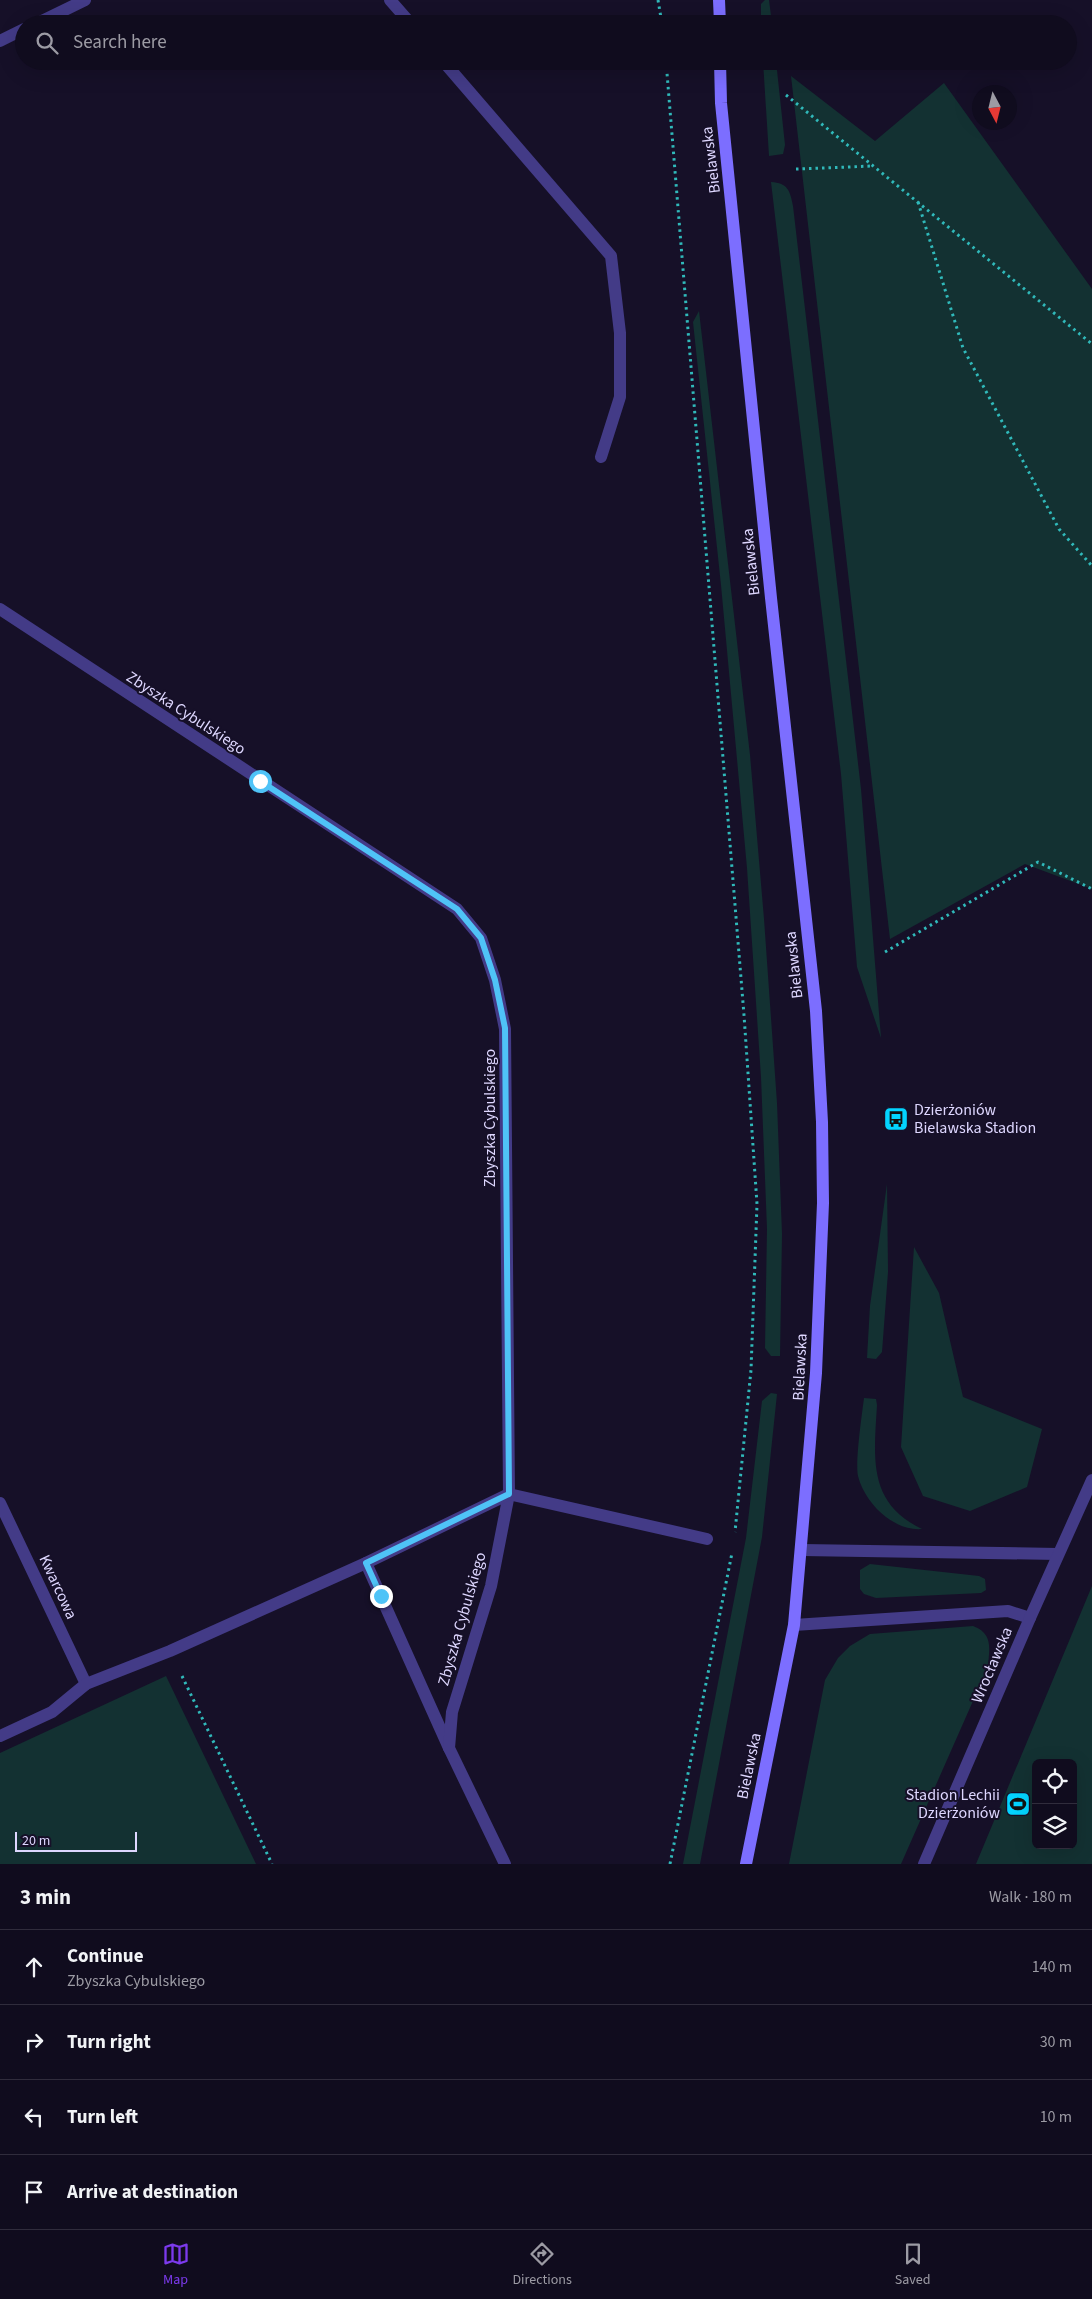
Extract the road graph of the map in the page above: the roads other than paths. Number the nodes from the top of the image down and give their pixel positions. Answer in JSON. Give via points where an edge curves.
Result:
{"nodes":[{"id":1,"x":85,"y":0,"type":"edge"},
{"id":2,"x":390,"y":0,"type":"edge"},
{"id":3,"x":719,"y":0,"type":"edge"},
{"id":4,"x":54,"y":15,"type":"edge"},
{"id":5,"x":403,"y":15,"type":"edge"},
{"id":6,"x":720,"y":15,"type":"edge"},
{"id":7,"x":15,"y":34,"type":"edge"},
{"id":8,"x":0,"y":41,"type":"edge"},
{"id":9,"x":451,"y":70,"type":"edge"},
{"id":10,"x":720,"y":70,"type":"edge"},
{"id":11,"x":601,"y":457,"type":"dead end"},
{"id":12,"x":0,"y":609,"type":"edge"},
{"id":13,"x":1092,"y":1480,"type":"edge"},
{"id":14,"x":509,"y":1494,"type":"junction"},
{"id":15,"x":0,"y":1503,"type":"edge"},
{"id":16,"x":707,"y":1539,"type":"dead end"},
{"id":17,"x":802,"y":1550,"type":"junction"},
{"id":18,"x":1058,"y":1554,"type":"junction"},
{"id":19,"x":366,"y":1563,"type":"junction"},
{"id":20,"x":1030,"y":1618,"type":"junction"},
{"id":21,"x":794,"y":1625,"type":"junction"},
{"id":22,"x":86,"y":1684,"type":"junction"},
{"id":23,"x":0,"y":1736,"type":"edge"},
{"id":24,"x":448,"y":1748,"type":"junction"},
{"id":25,"x":505,"y":1864,"type":"edge"},
{"id":26,"x":746,"y":1864,"type":"edge"},
{"id":27,"x":924,"y":1864,"type":"edge"}],
"edges":[{"from":1,"to":4,"type":"street"},
{"from":2,"to":5,"type":"street"},
{"from":3,"to":6,"type":"main road"},
{"from":7,"to":8,"type":"street"},
{"from":9,"to":11,"type":"street","via":[[611,256],[620,333],[620,397]]},
{"from":10,"to":17,"type":"main road","name":"Bielawska","via":[[772,607],[816,1011],[823,1213],[816,1373]]},
{"from":12,"to":14,"type":"street","name":"Zbyszka Cybulskiego","via":[[457,909],[481,938],[495,980],[505,1028]]},
{"from":13,"to":18,"type":"street","name":"Wrocławska"},
{"from":14,"to":16,"type":"street"},
{"from":14,"to":19,"type":"street"},
{"from":14,"to":24,"type":"street","name":"Zbyszka Cybulskiego","via":[[491,1586],[452,1712]]},
{"from":15,"to":22,"type":"street","name":"Kwarcowa"},
{"from":17,"to":18,"type":"street"},
{"from":17,"to":21,"type":"main road","name":"Bielawska"},
{"from":18,"to":20,"type":"street","name":"Wrocławska"},
{"from":19,"to":22,"type":"street"},
{"from":19,"to":24,"type":"street"},
{"from":20,"to":21,"type":"street","via":[[1008,1611]]},
{"from":20,"to":27,"type":"street","name":"Wrocławska"},
{"from":21,"to":26,"type":"main road","name":"Bielawska"},
{"from":22,"to":23,"type":"street","via":[[52,1712]]},
{"from":24,"to":25,"type":"street"}]}
